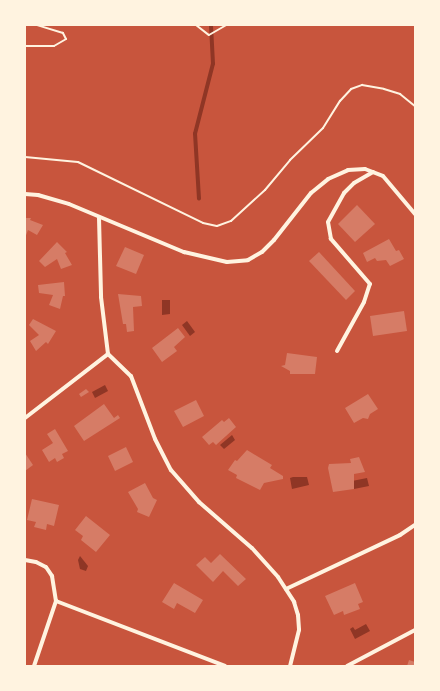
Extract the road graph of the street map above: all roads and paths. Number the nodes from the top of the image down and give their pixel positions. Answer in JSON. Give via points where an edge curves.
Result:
{"nodes":[{"id":1,"x":37,"y":25,"type":"edge"},
{"id":2,"x":196,"y":25,"type":"edge"},
{"id":3,"x":226,"y":25,"type":"edge"},
{"id":4,"x":25,"y":46,"type":"edge"},
{"id":5,"x":415,"y":106,"type":"edge"},
{"id":6,"x":25,"y":157,"type":"edge"},
{"id":7,"x":373,"y":172,"type":"junction"},
{"id":8,"x":25,"y":194,"type":"edge"},
{"id":9,"x":415,"y":214,"type":"edge"},
{"id":10,"x":100,"y":218,"type":"junction"},
{"id":11,"x":337,"y":350,"type":"dead end"},
{"id":12,"x":108,"y":354,"type":"junction"},
{"id":13,"x":25,"y":418,"type":"edge"},
{"id":14,"x":415,"y":525,"type":"edge"},
{"id":15,"x":25,"y":560,"type":"edge"},
{"id":16,"x":286,"y":589,"type":"junction"},
{"id":17,"x":56,"y":601,"type":"junction"},
{"id":18,"x":415,"y":630,"type":"edge"},
{"id":19,"x":34,"y":666,"type":"edge"},
{"id":20,"x":225,"y":666,"type":"edge"},
{"id":21,"x":287,"y":666,"type":"edge"},
{"id":22,"x":291,"y":666,"type":"edge"},
{"id":23,"x":347,"y":666,"type":"edge"}],
"edges":[{"from":1,"to":4,"type":"path","via":[[63,33],[66,39],[54,46]]},
{"from":2,"to":3,"type":"path","via":[[209,35]]},
{"from":5,"to":6,"type":"path","via":[[400,94],[384,89],[362,85],[351,89],[323,128],[290,160],[265,190],[231,221],[217,226],[203,223],[83,164]]},
{"from":7,"to":9,"type":"street","via":[[390,182]]},
{"from":7,"to":10,"type":"street","via":[[356,169],[338,173],[328,179],[311,193],[268,247],[256,256],[238,262],[216,262],[201,258]]},
{"from":7,"to":11,"type":"street","via":[[354,183],[344,194],[328,222],[331,239],[370,284],[364,302]]},
{"from":8,"to":10,"type":"street","via":[[51,198]]},
{"from":10,"to":12,"type":"street","via":[[101,297]]},
{"from":12,"to":13,"type":"street"},
{"from":12,"to":16,"type":"street","via":[[131,376],[155,439],[171,470],[199,502],[252,548]]},
{"from":14,"to":16,"type":"street","via":[[400,535]]},
{"from":15,"to":17,"type":"street","via":[[46,567],[52,576]]},
{"from":16,"to":22,"type":"street","via":[[298,615],[299,630]]},
{"from":17,"to":19,"type":"street"},
{"from":17,"to":20,"type":"street"},
{"from":18,"to":23,"type":"street"},
{"from":21,"to":22,"type":"street"}]}
